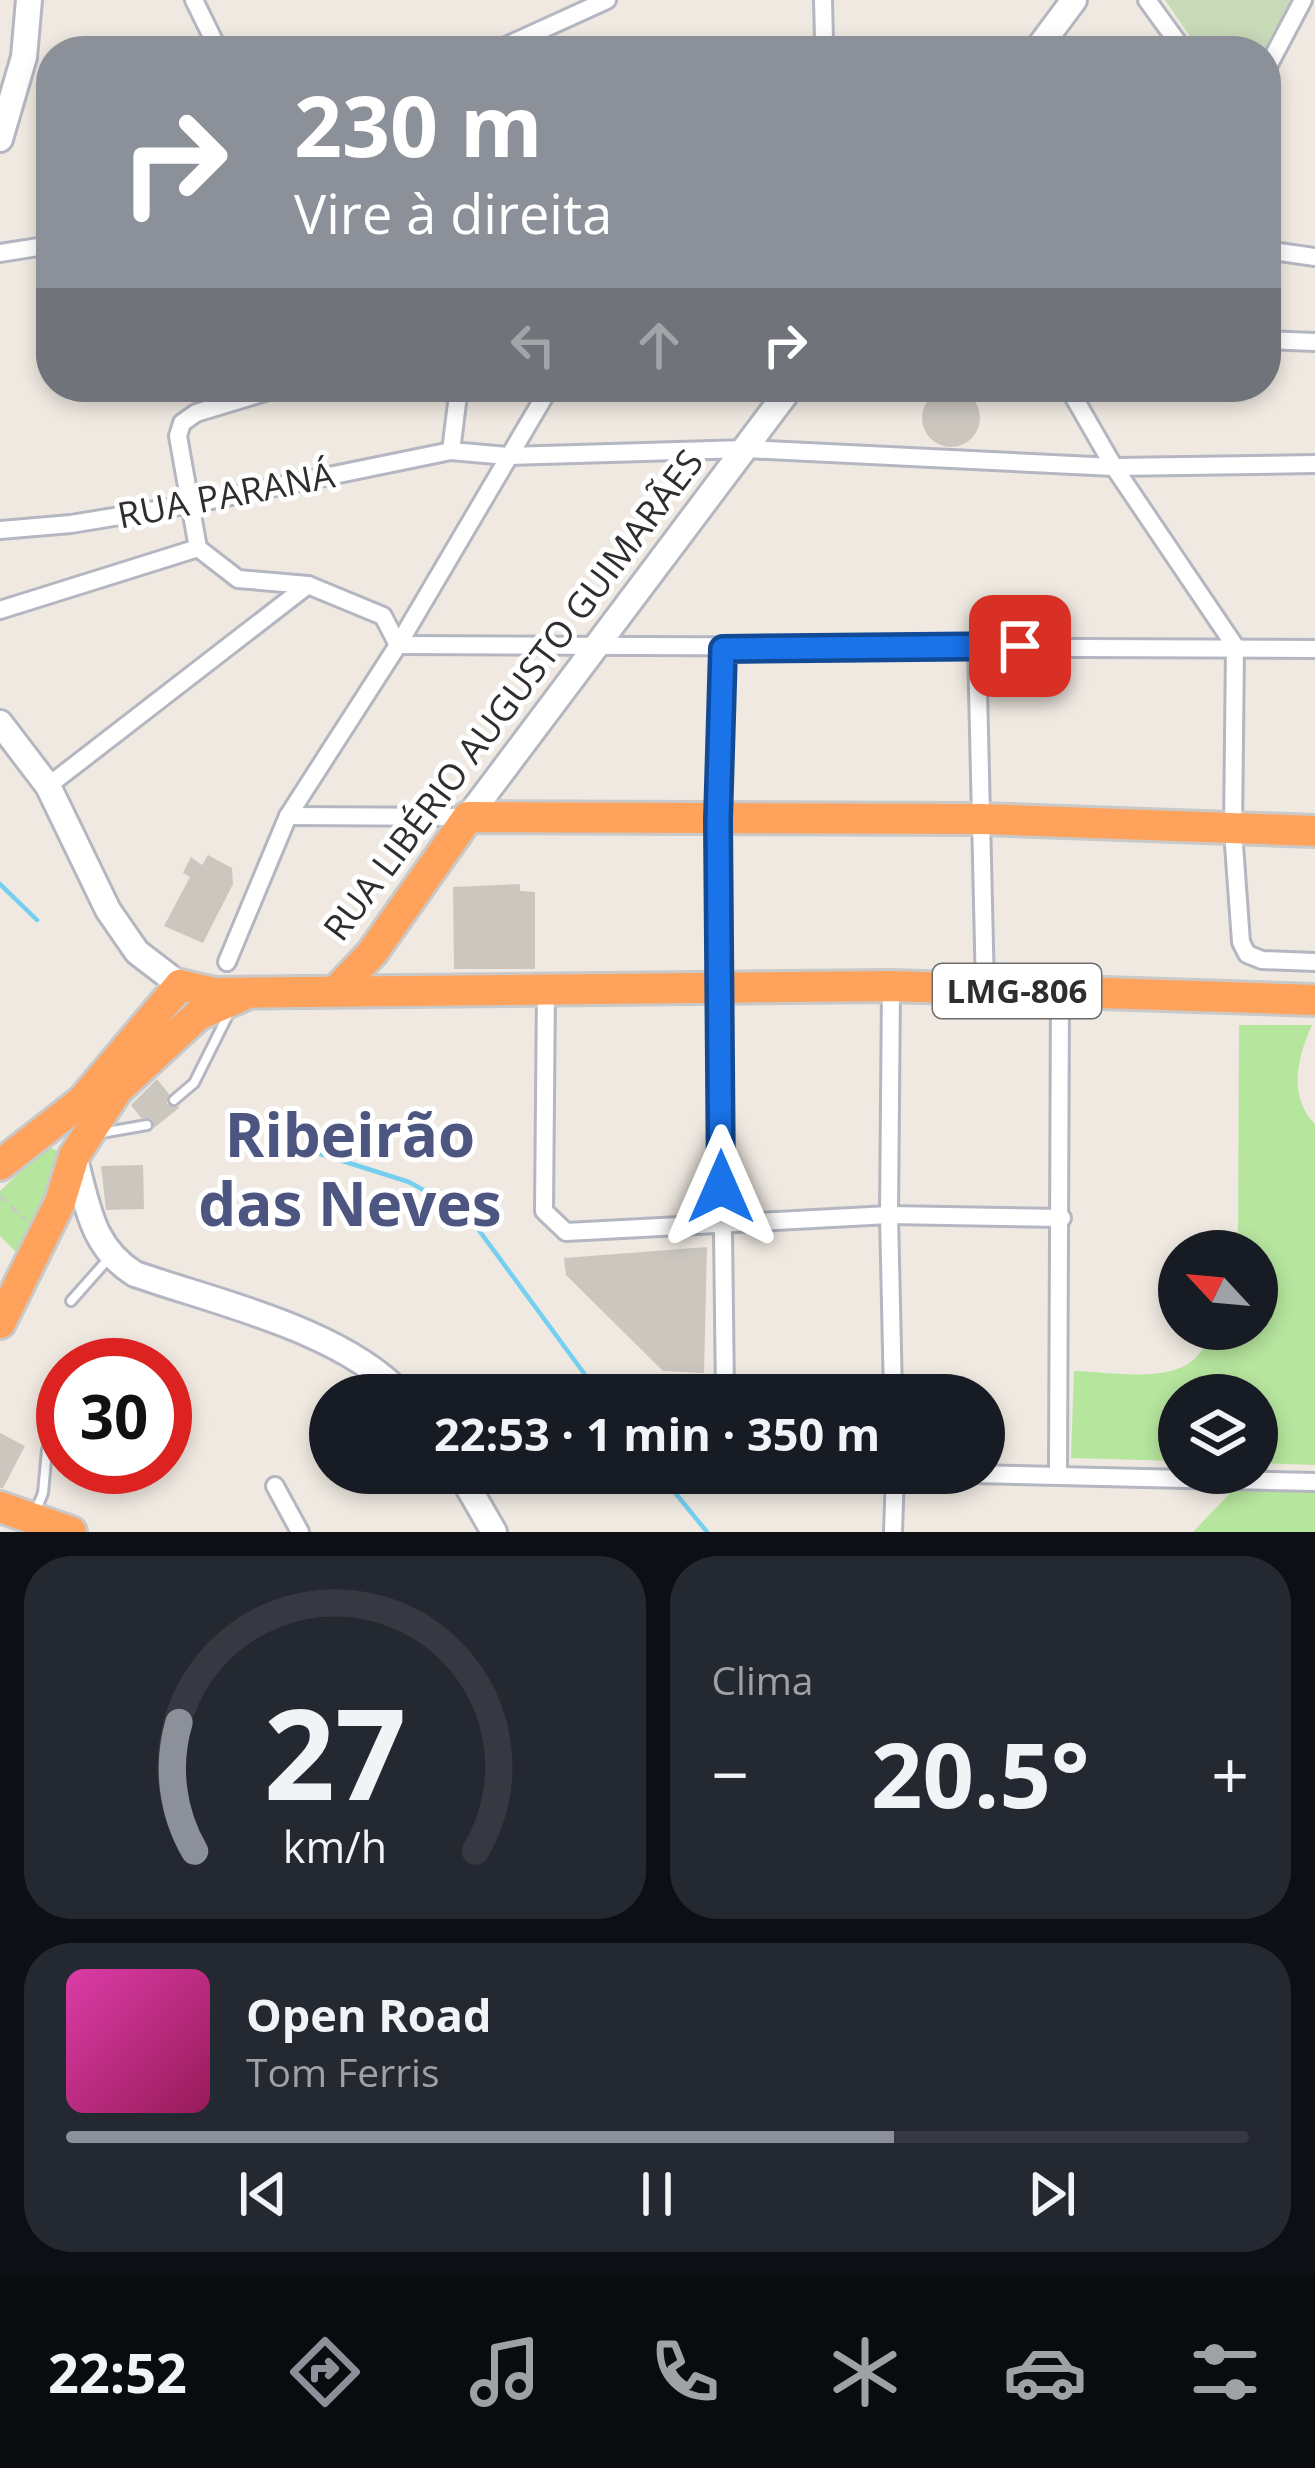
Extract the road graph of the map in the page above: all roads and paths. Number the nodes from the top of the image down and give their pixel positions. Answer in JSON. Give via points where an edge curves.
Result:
{"nodes":[{"id":1,"x":29,"y":0,"type":"edge"},
{"id":2,"x":194,"y":0,"type":"edge"},
{"id":3,"x":607,"y":0,"type":"edge"},
{"id":4,"x":823,"y":0,"type":"edge"},
{"id":5,"x":1074,"y":0,"type":"edge"},
{"id":6,"x":1147,"y":0,"type":"edge"},
{"id":7,"x":1303,"y":0,"type":"edge"},
{"id":8,"x":212,"y":36,"type":"edge"},
{"id":9,"x":528,"y":36,"type":"edge"},
{"id":10,"x":824,"y":36,"type":"edge"},
{"id":11,"x":1047,"y":36,"type":"edge"},
{"id":12,"x":1173,"y":36,"type":"edge"},
{"id":13,"x":1281,"y":42,"type":"edge"},
{"id":14,"x":0,"y":139,"type":"edge"},
{"id":15,"x":36,"y":247,"type":"edge"},
{"id":16,"x":1281,"y":252,"type":"edge"},
{"id":17,"x":0,"y":253,"type":"edge"},
{"id":18,"x":1315,"y":257,"type":"edge"},
{"id":19,"x":1281,"y":341,"type":"edge"},
{"id":20,"x":1315,"y":342,"type":"edge"},
{"id":21,"x":232,"y":402,"type":"edge"},
{"id":22,"x":457,"y":402,"type":"edge"},
{"id":23,"x":541,"y":402,"type":"edge"},
{"id":24,"x":780,"y":402,"type":"edge"},
{"id":25,"x":1076,"y":402,"type":"edge"},
{"id":26,"x":746,"y":448,"type":"junction"},
{"id":27,"x":451,"y":451,"type":"junction"},
{"id":28,"x":507,"y":456,"type":"junction"},
{"id":29,"x":1315,"y":464,"type":"edge"},
{"id":30,"x":1114,"y":467,"type":"junction"},
{"id":31,"x":192,"y":504,"type":"junction"},
{"id":32,"x":0,"y":530,"type":"edge"},
{"id":33,"x":198,"y":548,"type":"junction"},
{"id":34,"x":308,"y":585,"type":"junction"},
{"id":35,"x":0,"y":610,"type":"edge"},
{"id":36,"x":398,"y":645,"type":"junction"},
{"id":37,"x":977,"y":646,"type":"junction"},
{"id":38,"x":1235,"y":646,"type":"junction"},
{"id":39,"x":598,"y":647,"type":"junction"},
{"id":40,"x":723,"y":649,"type":"junction"},
{"id":41,"x":1315,"y":649,"type":"edge"},
{"id":42,"x":0,"y":723,"type":"edge"},
{"id":43,"x":48,"y":786,"type":"junction"},
{"id":44,"x":288,"y":816,"type":"junction"},
{"id":45,"x":468,"y":817,"type":"junction"},
{"id":46,"x":981,"y":819,"type":"junction"},
{"id":47,"x":718,"y":820,"type":"junction"},
{"id":48,"x":1233,"y":831,"type":"junction"},
{"id":49,"x":1315,"y":831,"type":"edge"},
{"id":50,"x":372,"y":953,"type":"junction"},
{"id":51,"x":227,"y":962,"type":"dead end"},
{"id":52,"x":1315,"y":962,"type":"edge"},
{"id":53,"x":180,"y":985,"type":"junction"},
{"id":54,"x":720,"y":986,"type":"junction"},
{"id":55,"x":891,"y":986,"type":"junction"},
{"id":56,"x":546,"y":987,"type":"junction"},
{"id":57,"x":985,"y":988,"type":"junction"},
{"id":58,"x":337,"y":990,"type":"junction"},
{"id":59,"x":399,"y":990,"type":"junction"},
{"id":60,"x":1060,"y":993,"type":"junction"},
{"id":61,"x":243,"y":995,"type":"junction"},
{"id":62,"x":1315,"y":1000,"type":"edge"},
{"id":63,"x":198,"y":1015,"type":"junction"},
{"id":64,"x":174,"y":1100,"type":"dead end"},
{"id":65,"x":146,"y":1125,"type":"dead end"},
{"id":66,"x":81,"y":1146,"type":"junction"},
{"id":67,"x":0,"y":1165,"type":"edge"},
{"id":68,"x":0,"y":1196,"type":"edge"},
{"id":69,"x":889,"y":1215,"type":"junction"},
{"id":70,"x":1062,"y":1218,"type":"junction"},
{"id":71,"x":722,"y":1227,"type":"junction"},
{"id":72,"x":44,"y":1237,"type":"junction"},
{"id":73,"x":111,"y":1256,"type":"junction"},
{"id":74,"x":71,"y":1301,"type":"dead end"},
{"id":75,"x":0,"y":1323,"type":"edge"},
{"id":76,"x":380,"y":1374,"type":"edge"},
{"id":77,"x":725,"y":1374,"type":"edge"},
{"id":78,"x":893,"y":1374,"type":"edge"},
{"id":79,"x":1005,"y":1474,"type":"edge"},
{"id":80,"x":1058,"y":1474,"type":"junction"},
{"id":81,"x":1315,"y":1482,"type":"edge"},
{"id":82,"x":275,"y":1486,"type":"dead end"},
{"id":83,"x":43,"y":1494,"type":"edge"},
{"id":84,"x":472,"y":1494,"type":"edge"},
{"id":85,"x":894,"y":1494,"type":"edge"},
{"id":86,"x":0,"y":1508,"type":"edge"},
{"id":87,"x":34,"y":1517,"type":"junction"},
{"id":88,"x":0,"y":1528,"type":"edge"},
{"id":89,"x":71,"y":1532,"type":"edge"},
{"id":90,"x":300,"y":1532,"type":"edge"},
{"id":91,"x":494,"y":1532,"type":"edge"},
{"id":92,"x":893,"y":1532,"type":"edge"}],
"edges":[{"from":1,"to":14,"type":"street"},
{"from":2,"to":8,"type":"street"},
{"from":3,"to":9,"type":"street"},
{"from":4,"to":10,"type":"street"},
{"from":5,"to":11,"type":"street"},
{"from":6,"to":12,"type":"street"},
{"from":7,"to":13,"type":"street"},
{"from":15,"to":17,"type":"street"},
{"from":16,"to":18,"type":"street"},
{"from":19,"to":20,"type":"street"},
{"from":21,"to":31,"type":"street","via":[[182,423]]},
{"from":22,"to":27,"type":"street"},
{"from":23,"to":28,"type":"street"},
{"from":24,"to":26,"type":"street","name":"RUA LIBÉRIO AUGUSTO GUIMARÃES"},
{"from":25,"to":30,"type":"street"},
{"from":26,"to":28,"type":"street","name":"RUA PARANÁ"},
{"from":26,"to":30,"type":"street","name":"RUA PARANÁ"},
{"from":26,"to":39,"type":"street","name":"RUA LIBÉRIO AUGUSTO GUIMARÃES"},
{"from":27,"to":28,"type":"street","name":"RUA PARANÁ"},
{"from":27,"to":31,"type":"street","name":"RUA PARANÁ"},
{"from":28,"to":36,"type":"street"},
{"from":29,"to":30,"type":"street","name":"RUA PARANÁ"},
{"from":30,"to":38,"type":"street"},
{"from":31,"to":32,"type":"street","name":"RUA PARANÁ"},
{"from":31,"to":33,"type":"street"},
{"from":33,"to":34,"type":"street","via":[[238,579]]},
{"from":33,"to":35,"type":"street"},
{"from":34,"to":36,"type":"street","via":[[383,616]]},
{"from":34,"to":43,"type":"street"},
{"from":36,"to":39,"type":"street"},
{"from":36,"to":44,"type":"street"},
{"from":37,"to":38,"type":"street"},
{"from":37,"to":40,"type":"street"},
{"from":37,"to":46,"type":"street"},
{"from":38,"to":41,"type":"street"},
{"from":38,"to":48,"type":"street"},
{"from":39,"to":40,"type":"street"},
{"from":39,"to":45,"type":"street","name":"RUA LIBÉRIO AUGUSTO GUIMARÃES"},
{"from":40,"to":47,"type":"street"},
{"from":42,"to":43,"type":"street"},
{"from":43,"to":53,"type":"street","via":[[108,910],[137,952]]},
{"from":44,"to":45,"type":"street"},
{"from":44,"to":51,"type":"street"},
{"from":45,"to":47,"type":"highway"},
{"from":45,"to":50,"type":"highway","name":"RUA LIBÉRIO AUGUSTO GUIMARÃES"},
{"from":46,"to":47,"type":"highway"},
{"from":46,"to":48,"type":"highway"},
{"from":46,"to":57,"type":"street"},
{"from":47,"to":54,"type":"street"},
{"from":48,"to":49,"type":"highway"},
{"from":48,"to":52,"type":"street","via":[[1247,954]]},
{"from":50,"to":58,"type":"highway","name":"RUA LIBÉRIO AUGUSTO GUIMARÃES"},
{"from":50,"to":59,"type":"highway"},
{"from":53,"to":61,"type":"highway","number":"LMG-806"},
{"from":53,"to":63,"type":"highway"},
{"from":53,"to":67,"type":"highway","via":[[82,1101]]},
{"from":54,"to":55,"type":"highway","number":"LMG-806"},
{"from":54,"to":56,"type":"highway","number":"LMG-806"},
{"from":54,"to":71,"type":"street"},
{"from":55,"to":57,"type":"highway","number":"LMG-806"},
{"from":55,"to":69,"type":"street"},
{"from":56,"to":59,"type":"highway","number":"LMG-806"},
{"from":56,"to":71,"type":"street","via":[[544,1211],[566,1232]]},
{"from":57,"to":60,"type":"highway","number":"LMG-806"},
{"from":58,"to":59,"type":"highway","number":"LMG-806"},
{"from":58,"to":61,"type":"highway","number":"LMG-806"},
{"from":60,"to":62,"type":"highway","number":"LMG-806"},
{"from":60,"to":70,"type":"street"},
{"from":61,"to":63,"type":"highway","number":"LMG-806"},
{"from":61,"to":64,"type":"lane","via":[[194,1083]]},
{"from":63,"to":66,"type":"highway","number":"LMG-806","via":[[117,1090]]},
{"from":65,"to":66,"type":"lane"},
{"from":66,"to":72,"type":"highway","number":"LMG-806"},
{"from":66,"to":73,"type":"street","via":[[99,1242]]},
{"from":68,"to":72,"type":"path"},
{"from":69,"to":70,"type":"street"},
{"from":69,"to":71,"type":"street"},
{"from":69,"to":78,"type":"street"},
{"from":70,"to":80,"type":"street"},
{"from":71,"to":77,"type":"street"},
{"from":72,"to":75,"type":"highway","number":"LMG-806"},
{"from":73,"to":74,"type":"lane"},
{"from":73,"to":76,"type":"street","via":[[135,1274],[332,1342]]},
{"from":79,"to":80,"type":"street"},
{"from":80,"to":81,"type":"street"},
{"from":82,"to":90,"type":"street"},
{"from":83,"to":87,"type":"lane"},
{"from":84,"to":91,"type":"street"},
{"from":85,"to":92,"type":"street"},
{"from":86,"to":87,"type":"highway"},
{"from":87,"to":88,"type":"highway"},
{"from":87,"to":89,"type":"highway"}]}
